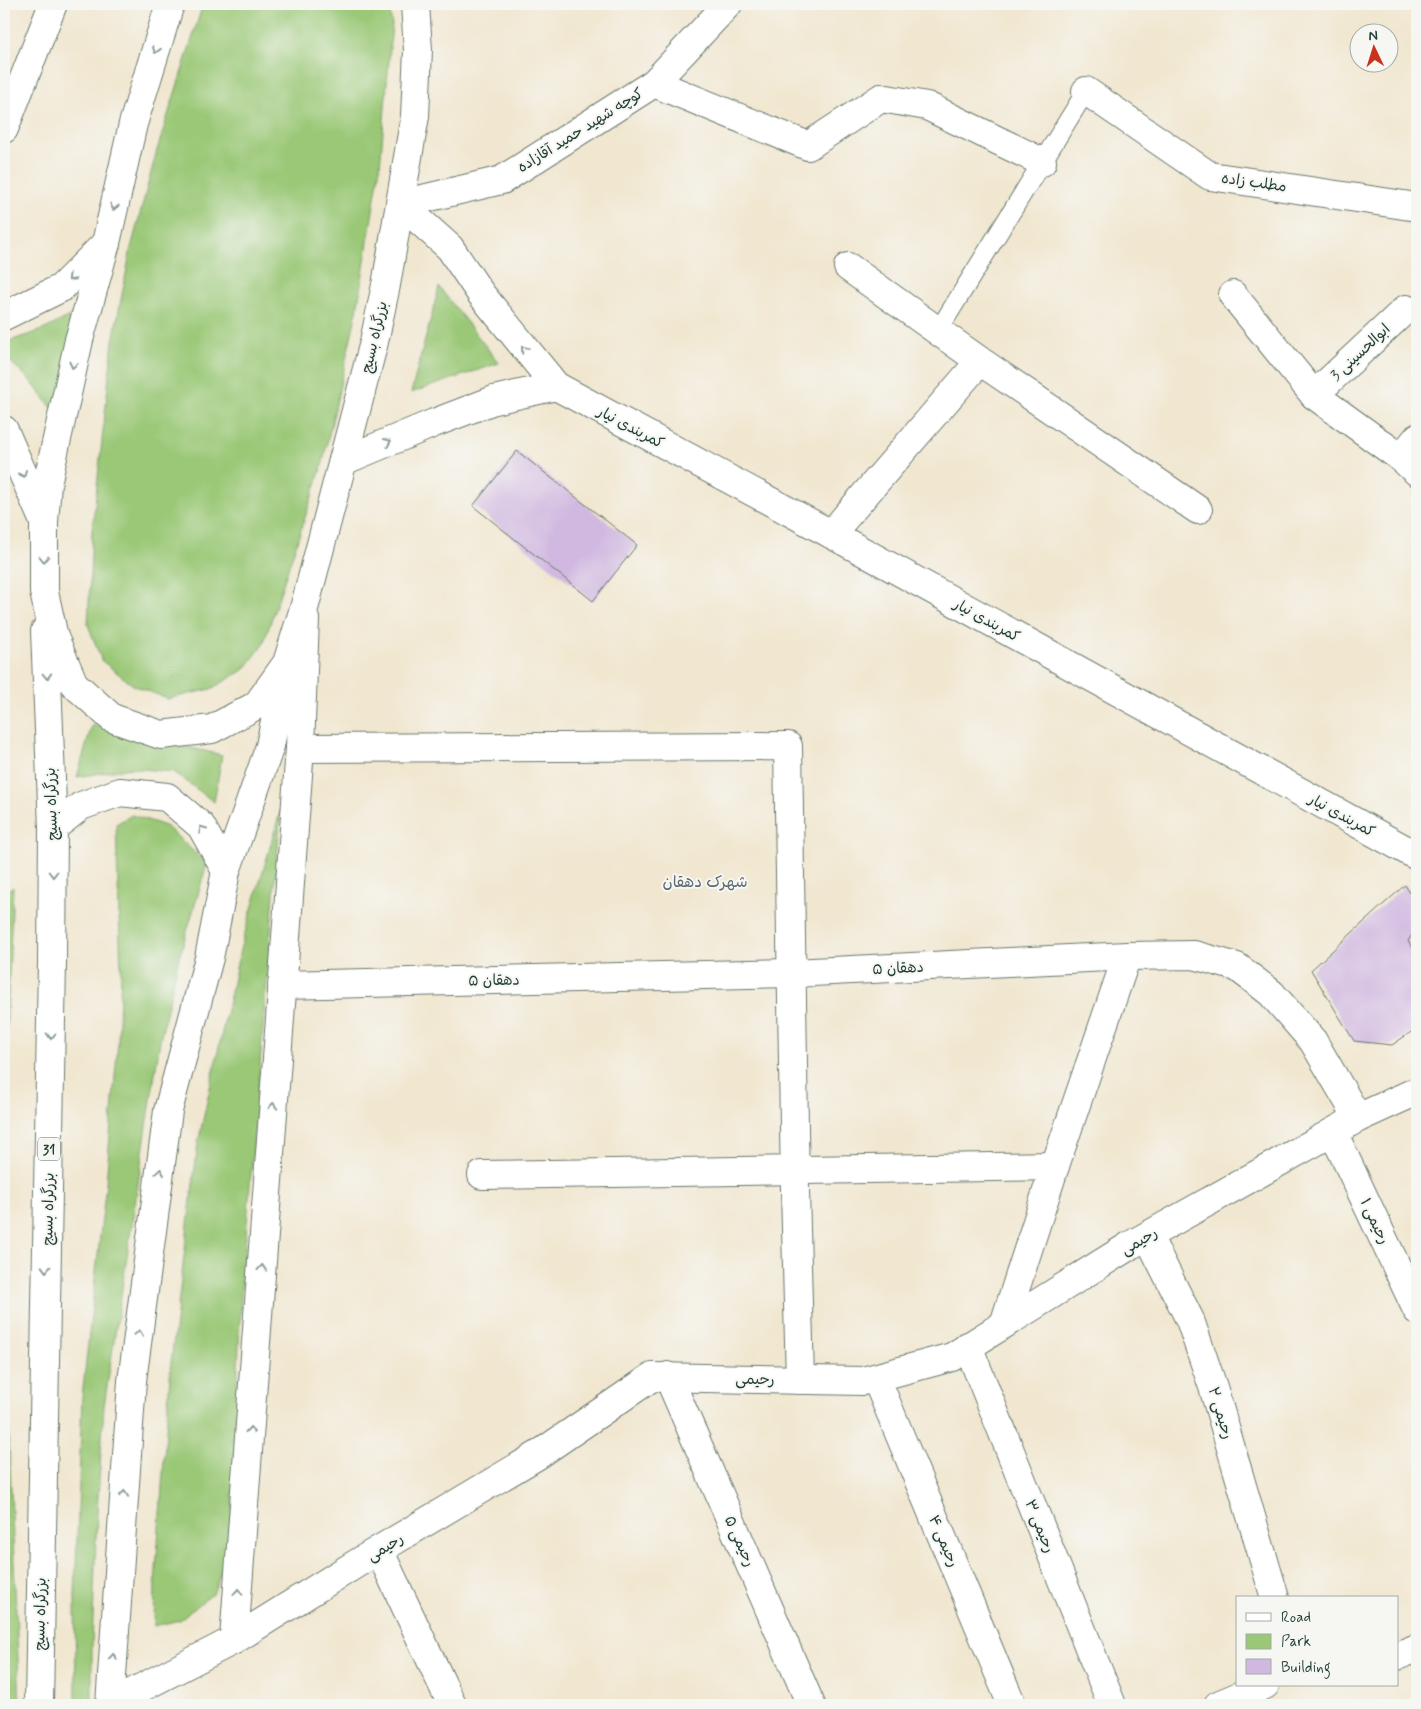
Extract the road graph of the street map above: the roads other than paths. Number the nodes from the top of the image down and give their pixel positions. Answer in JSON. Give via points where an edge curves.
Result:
{"nodes":[{"id":1,"x":53,"y":4,"type":"edge"},
{"id":2,"x":170,"y":4,"type":"edge"},
{"id":3,"x":415,"y":4,"type":"edge"},
{"id":4,"x":728,"y":4,"type":"edge"},
{"id":5,"x":654,"y":83,"type":"junction"},
{"id":6,"x":1086,"y":91,"type":"joint"},
{"id":7,"x":4,"y":129,"type":"edge"},
{"id":8,"x":1042,"y":162,"type":"junction"},
{"id":9,"x":401,"y":204,"type":"junction"},
{"id":10,"x":1417,"y":207,"type":"edge"},
{"id":11,"x":106,"y":243,"type":"junction"},
{"id":12,"x":848,"y":267,"type":"dead end"},
{"id":13,"x":1233,"y":295,"type":"dead end"},
{"id":14,"x":1406,"y":309,"type":"dead end"},
{"id":15,"x":4,"y":316,"type":"edge"},
{"id":16,"x":938,"y":331,"type":"junction"},
{"id":17,"x":980,"y":361,"type":"junction"},
{"id":18,"x":556,"y":386,"type":"junction"},
{"id":19,"x":1314,"y":396,"type":"junction"},
{"id":20,"x":4,"y":430,"type":"edge"},
{"id":21,"x":1412,"y":456,"type":"edge"},
{"id":22,"x":343,"y":461,"type":"junction"},
{"id":23,"x":1198,"y":510,"type":"dead end"},
{"id":24,"x":44,"y":522,"type":"junction"},
{"id":25,"x":831,"y":534,"type":"junction"},
{"id":26,"x":44,"y":592,"type":"junction"},
{"id":27,"x":305,"y":605,"type":"junction"},
{"id":28,"x":287,"y":663,"type":"junction"},
{"id":29,"x":300,"y":748,"type":"junction"},
{"id":30,"x":53,"y":828,"type":"junction"},
{"id":31,"x":1417,"y":856,"type":"edge"},
{"id":32,"x":226,"y":871,"type":"junction"},
{"id":33,"x":1127,"y":956,"type":"junction"},
{"id":34,"x":793,"y":973,"type":"junction"},
{"id":35,"x":282,"y":984,"type":"junction"},
{"id":36,"x":1417,"y":1091,"type":"edge"},
{"id":37,"x":1358,"y":1118,"type":"junction"},
{"id":38,"x":1333,"y":1132,"type":"junction"},
{"id":39,"x":1055,"y":1166,"type":"junction"},
{"id":40,"x":795,"y":1170,"type":"junction"},
{"id":41,"x":482,"y":1175,"type":"dead end"},
{"id":42,"x":1148,"y":1236,"type":"junction"},
{"id":43,"x":1417,"y":1310,"type":"edge"},
{"id":44,"x":1004,"y":1324,"type":"junction"},
{"id":45,"x":968,"y":1346,"type":"junction"},
{"id":46,"x":668,"y":1376,"type":"junction"},
{"id":47,"x":876,"y":1378,"type":"junction"},
{"id":48,"x":800,"y":1380,"type":"junction"},
{"id":49,"x":379,"y":1550,"type":"junction"},
{"id":50,"x":1274,"y":1596,"type":"edge"},
{"id":51,"x":234,"y":1640,"type":"junction"},
{"id":52,"x":1417,"y":1648,"type":"edge"},
{"id":53,"x":1398,"y":1656,"type":"edge"},
{"id":54,"x":1263,"y":1686,"type":"edge"},
{"id":55,"x":38,"y":1705,"type":"edge"},
{"id":56,"x":110,"y":1705,"type":"edge"},
{"id":57,"x":452,"y":1705,"type":"edge"},
{"id":58,"x":811,"y":1705,"type":"edge"},
{"id":59,"x":1012,"y":1705,"type":"edge"},
{"id":60,"x":1112,"y":1705,"type":"edge"},
{"id":61,"x":1218,"y":1705,"type":"edge"}],
"edges":[{"from":1,"to":7,"type":"main road"},
{"from":2,"to":11,"type":"main road","name":"بزرگراه بسیج","one_way":true,"via":[[133,124]]},
{"from":3,"to":9,"type":"main road","name":"بزرگراه بسیج","via":[[418,50],[415,116]]},
{"from":4,"to":5,"type":"main road","name":"کوچه شهید حمید آقازاده"},
{"from":5,"to":8,"type":"main road","via":[[808,146],[882,98],[927,106]]},
{"from":5,"to":9,"type":"main road","name":"کوچه شهید حمید آقازاده","via":[[502,180]]},
{"from":6,"to":8,"type":"lane"},
{"from":6,"to":10,"type":"main road","name":"مطلب زاده","via":[[1210,176]]},
{"from":8,"to":16,"type":"lane"},
{"from":18,"to":9,"type":"main road","one_way":true,"via":[[481,294],[450,248]]},
{"from":9,"to":22,"type":"main road","name":"بزرگراه بسیج","via":[[374,342]]},
{"from":11,"to":15,"type":"main road","one_way":true,"via":[[61,288]]},
{"from":11,"to":24,"type":"main road","name":"بزرگراه بسیج","one_way":true,"via":[[60,422]]},
{"from":12,"to":16,"type":"main road"},
{"from":13,"to":19,"type":"main road"},
{"from":14,"to":19,"type":"main road","name":"ابوالحسینی 3"},
{"from":16,"to":17,"type":"main road"},
{"from":17,"to":23,"type":"main road"},
{"from":17,"to":25,"type":"main road"},
{"from":22,"to":18,"type":"main road","one_way":true,"via":[[494,400]]},
{"from":18,"to":25,"type":"main road","name":"کمربندی نیار"},
{"from":19,"to":21,"type":"main road"},
{"from":20,"to":24,"type":"main road","one_way":true},
{"from":22,"to":27,"type":"main road","name":"بزرگراه بسیج"},
{"from":24,"to":26,"type":"main road","name":"بزرگراه بسیج","one_way":true},
{"from":25,"to":31,"type":"main road","name":"کمربندی نیار"},
{"from":26,"to":28,"type":"main road","name":"بزرگراه بسیج","via":[[54,637],[74,684],[112,718],[161,734],[212,730],[257,705]]},
{"from":26,"to":30,"type":"main road","name":"بزرگراه بسیج","number":"31","one_way":true},
{"from":27,"to":28,"type":"main road","name":"بزرگراه بسیج"},
{"from":27,"to":29,"type":"main road"},
{"from":28,"to":32,"type":"main road","name":"بزرگراه بسیج","via":[[270,746]]},
{"from":29,"to":34,"type":"main road","via":[[788,746]]},
{"from":29,"to":35,"type":"main road"},
{"from":32,"to":30,"type":"main road","one_way":true,"via":[[201,826],[168,797],[120,792],[81,806]]},
{"from":30,"to":55,"type":"main road","name":"بزرگراه بسیج","number":"31","one_way":true},
{"from":56,"to":32,"type":"main road","name":"بزرگراه بسیج","one_way":true,"via":[[132,1381],[168,1111],[209,958]]},
{"from":33,"to":34,"type":"main road","name":"دهقان ۵"},
{"from":33,"to":37,"type":"main road","name":"دهقان ۵","via":[[1194,955],[1237,967],[1271,993],[1313,1041]]},
{"from":33,"to":39,"type":"main road"},
{"from":34,"to":35,"type":"main road","name":"دهقان ۵"},
{"from":34,"to":40,"type":"main road"},
{"from":51,"to":35,"type":"main road","one_way":true},
{"from":36,"to":37,"type":"main road","name":"رحیمی"},
{"from":37,"to":38,"type":"main road","name":"رحیمی"},
{"from":38,"to":42,"type":"main road","name":"رحیمی"},
{"from":38,"to":43,"type":"main road","name":"رحیمی ۱"},
{"from":39,"to":40,"type":"main road"},
{"from":39,"to":44,"type":"main road"},
{"from":40,"to":41,"type":"main road"},
{"from":40,"to":48,"type":"main road"},
{"from":42,"to":44,"type":"main road","name":"رحیمی"},
{"from":42,"to":50,"type":"main road","name":"رحیمی ۲","via":[[1190,1320]]},
{"from":44,"to":45,"type":"main road","name":"رحیمی"},
{"from":45,"to":47,"type":"main road","name":"رحیمی","via":[[952,1357]]},
{"from":45,"to":60,"type":"main road","name":"رحیمی ۳"},
{"from":46,"to":48,"type":"main road","name":"رحیمی"},
{"from":46,"to":49,"type":"main road","name":"رحیمی","via":[[652,1376],[538,1455]]},
{"from":46,"to":58,"type":"main road","name":"رحیمی ۵"},
{"from":47,"to":48,"type":"main road","name":"رحیمی","via":[[863,1381]]},
{"from":47,"to":59,"type":"main road","name":"رحیمی ۴"},
{"from":49,"to":51,"type":"main road","name":"رحیمی"},
{"from":49,"to":57,"type":"main road"},
{"from":51,"to":56,"type":"main road","name":"رحیمی"},
{"from":52,"to":53,"type":"main road"},
{"from":54,"to":61,"type":"main road"}]}
